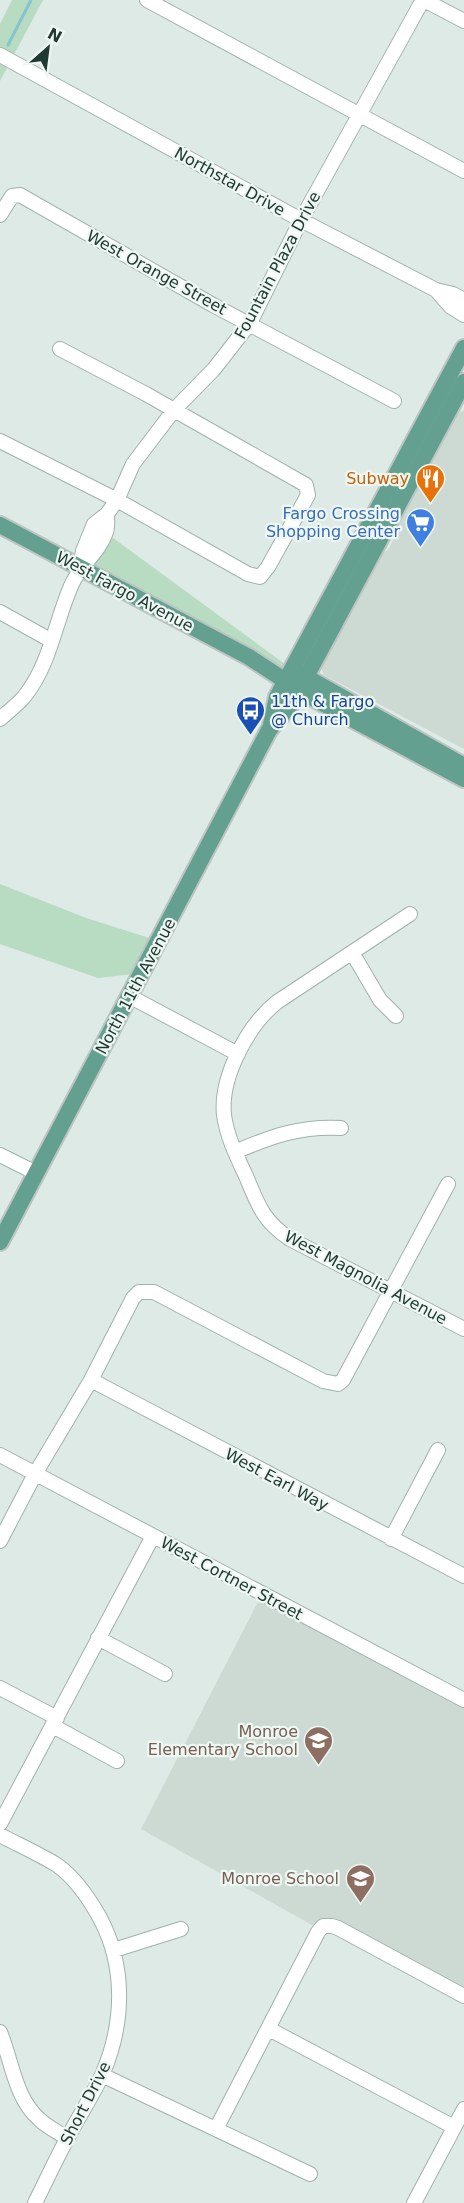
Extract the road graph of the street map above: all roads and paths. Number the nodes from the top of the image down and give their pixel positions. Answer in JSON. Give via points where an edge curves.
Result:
{"nodes":[{"id":1,"x":147,"y":0,"type":"edge"},
{"id":2,"x":424,"y":0,"type":"edge"},
{"id":3,"x":464,"y":21,"type":"edge"},
{"id":4,"x":0,"y":55,"type":"edge"},
{"id":5,"x":360,"y":114,"type":"junction"},
{"id":6,"x":464,"y":171,"type":"edge"},
{"id":7,"x":0,"y":215,"type":"edge"},
{"id":8,"x":301,"y":220,"type":"junction"},
{"id":9,"x":436,"y":290,"type":"junction"},
{"id":10,"x":464,"y":300,"type":"edge"},
{"id":11,"x":464,"y":315,"type":"edge"},
{"id":12,"x":249,"y":324,"type":"junction"},
{"id":13,"x":464,"y":348,"type":"edge"},
{"id":14,"x":60,"y":349,"type":"dead end"},
{"id":15,"x":464,"y":382,"type":"edge"},
{"id":16,"x":394,"y":401,"type":"dead end"},
{"id":17,"x":174,"y":410,"type":"junction"},
{"id":18,"x":0,"y":441,"type":"edge"},
{"id":19,"x":413,"y":441,"type":"junction"},
{"id":20,"x":117,"y":500,"type":"junction"},
{"id":21,"x":0,"y":525,"type":"edge"},
{"id":22,"x":382,"y":536,"type":"junction"},
{"id":23,"x":80,"y":567,"type":"junction"},
{"id":24,"x":0,"y":612,"type":"edge"},
{"id":25,"x":52,"y":641,"type":"junction"},
{"id":26,"x":296,"y":680,"type":"junction"},
{"id":27,"x":0,"y":719,"type":"edge"},
{"id":28,"x":464,"y":766,"type":"edge"},
{"id":29,"x":464,"y":778,"type":"edge"},
{"id":30,"x":410,"y":914,"type":"dead end"},
{"id":31,"x":353,"y":954,"type":"junction"},
{"id":32,"x":129,"y":996,"type":"junction"},
{"id":33,"x":396,"y":1016,"type":"dead end"},
{"id":34,"x":238,"y":1054,"type":"junction"},
{"id":35,"x":341,"y":1128,"type":"dead end"},
{"id":36,"x":235,"y":1152,"type":"junction"},
{"id":37,"x":0,"y":1155,"type":"edge"},
{"id":38,"x":36,"y":1173,"type":"junction"},
{"id":39,"x":448,"y":1184,"type":"dead end"},
{"id":40,"x":0,"y":1242,"type":"edge"},
{"id":41,"x":390,"y":1290,"type":"junction"},
{"id":42,"x":464,"y":1329,"type":"edge"},
{"id":43,"x":91,"y":1380,"type":"junction"},
{"id":44,"x":438,"y":1449,"type":"dead end"},
{"id":45,"x":0,"y":1455,"type":"edge"},
{"id":46,"x":35,"y":1474,"type":"junction"},
{"id":47,"x":153,"y":1536,"type":"junction"},
{"id":48,"x":391,"y":1539,"type":"junction"},
{"id":49,"x":0,"y":1541,"type":"edge"},
{"id":50,"x":464,"y":1576,"type":"edge"},
{"id":51,"x":98,"y":1638,"type":"junction"},
{"id":52,"x":165,"y":1674,"type":"dead end"},
{"id":53,"x":0,"y":1688,"type":"edge"},
{"id":54,"x":464,"y":1700,"type":"edge"},
{"id":55,"x":55,"y":1722,"type":"junction"},
{"id":56,"x":117,"y":1761,"type":"dead end"},
{"id":57,"x":0,"y":1824,"type":"edge"},
{"id":58,"x":0,"y":1835,"type":"edge"},
{"id":59,"x":181,"y":1929,"type":"dead end"},
{"id":60,"x":114,"y":1950,"type":"junction"},
{"id":61,"x":464,"y":1996,"type":"edge"},
{"id":62,"x":269,"y":2029,"type":"junction"},
{"id":63,"x":0,"y":2032,"type":"edge"},
{"id":64,"x":102,"y":2075,"type":"junction"},
{"id":65,"x":464,"y":2109,"type":"edge"},
{"id":66,"x":454,"y":2127,"type":"junction"},
{"id":67,"x":216,"y":2129,"type":"junction"},
{"id":68,"x":67,"y":2138,"type":"junction"},
{"id":69,"x":310,"y":2174,"type":"dead end"},
{"id":70,"x":35,"y":2203,"type":"edge"},
{"id":71,"x":414,"y":2203,"type":"edge"}],
"edges":[{"from":1,"to":5,"type":"street"},
{"from":2,"to":3,"type":"street"},
{"from":2,"to":5,"type":"street","name":"Fountain Plaza Drive"},
{"from":4,"to":8,"type":"street","name":"Northstar Drive"},
{"from":5,"to":6,"type":"street"},
{"from":5,"to":8,"type":"street","name":"Fountain Plaza Drive"},
{"from":7,"to":12,"type":"street","name":"West Orange Street","via":[[16,195],[40,205]]},
{"from":8,"to":9,"type":"street","name":"Northstar Drive"},
{"from":8,"to":12,"type":"street","name":"Fountain Plaza Drive"},
{"from":9,"to":10,"type":"street"},
{"from":9,"to":11,"type":"street","name":"Northstar Drive"},
{"from":12,"to":16,"type":"street","name":"West Orange Street"},
{"from":12,"to":17,"type":"street","name":"Fountain Plaza Drive","via":[[214,369]]},
{"from":13,"to":19,"type":"main road","name":"North 11th Avenue"},
{"from":14,"to":17,"type":"street"},
{"from":15,"to":22,"type":"main road","name":"North 11th Avenue"},
{"from":17,"to":20,"type":"street","name":"Fountain Plaza Drive","via":[[133,464]]},
{"from":17,"to":20,"type":"street","via":[[308,488],[308,495],[268,567],[260,577],[248,574]]},
{"from":18,"to":20,"type":"street"},
{"from":19,"to":22,"type":"main road","name":"North 11th Avenue","via":[[410,458],[381,514]]},
{"from":19,"to":26,"type":"main road","name":"North 11th Avenue"},
{"from":20,"to":23,"type":"street","name":"Fountain Plaza Drive","via":[[107,514],[106,531],[93,555]]},
{"from":21,"to":23,"type":"main road","name":"West Fargo Avenue"},
{"from":22,"to":26,"type":"main road","name":"North 11th Avenue"},
{"from":23,"to":25,"type":"street","name":"Fountain Plaza Drive"},
{"from":23,"to":26,"type":"main road","name":"West Fargo Avenue"},
{"from":24,"to":25,"type":"street"},
{"from":25,"to":27,"type":"street","name":"Fountain Plaza Drive","via":[[35,681]]},
{"from":26,"to":28,"type":"main road","name":"West Fargo Avenue"},
{"from":26,"to":29,"type":"main road","name":"West Fargo Avenue"},
{"from":26,"to":32,"type":"main road","name":"North 11th Avenue","via":[[278,697],[269,730]]},
{"from":30,"to":31,"type":"street","name":"West Magnolia Avenue"},
{"from":31,"to":33,"type":"street","via":[[380,1000]]},
{"from":31,"to":34,"type":"street","name":"West Magnolia Avenue","via":[[259,1018]]},
{"from":32,"to":34,"type":"street"},
{"from":32,"to":38,"type":"main road","name":"North 11th Avenue"},
{"from":34,"to":36,"type":"street","name":"West Magnolia Avenue","via":[[224,1106]]},
{"from":35,"to":36,"type":"street","via":[[274,1135]]},
{"from":36,"to":41,"type":"street","name":"West Magnolia Avenue","via":[[273,1228]]},
{"from":37,"to":38,"type":"street"},
{"from":38,"to":40,"type":"main road","name":"North 11th Avenue"},
{"from":39,"to":41,"type":"street"},
{"from":41,"to":42,"type":"street","name":"West Magnolia Avenue"},
{"from":41,"to":43,"type":"street","via":[[338,1384],[323,1381],[154,1292],[142,1291],[133,1299]]},
{"from":43,"to":46,"type":"street"},
{"from":43,"to":48,"type":"street","name":"West Earl Way"},
{"from":44,"to":48,"type":"street"},
{"from":45,"to":46,"type":"street","name":"West Cortner Street"},
{"from":46,"to":47,"type":"street","name":"West Cortner Street"},
{"from":46,"to":49,"type":"street"},
{"from":47,"to":51,"type":"street"},
{"from":47,"to":54,"type":"street","name":"West Cortner Street"},
{"from":48,"to":50,"type":"street","name":"West Earl Way"},
{"from":51,"to":52,"type":"street"},
{"from":51,"to":55,"type":"street"},
{"from":53,"to":55,"type":"street"},
{"from":55,"to":56,"type":"street"},
{"from":55,"to":57,"type":"street"},
{"from":58,"to":60,"type":"street","name":"Short Drive","via":[[65,1872],[93,1906]]},
{"from":59,"to":60,"type":"street"},
{"from":60,"to":64,"type":"street","name":"Short Drive","via":[[119,2010],[115,2041]]},
{"from":61,"to":62,"type":"street","via":[[338,1928],[323,1926]]},
{"from":62,"to":66,"type":"street"},
{"from":62,"to":67,"type":"street"},
{"from":63,"to":68,"type":"street","via":[[28,2107]]},
{"from":64,"to":67,"type":"street"},
{"from":64,"to":68,"type":"street","name":"Short Drive"},
{"from":65,"to":66,"type":"street"},
{"from":66,"to":71,"type":"street"},
{"from":67,"to":69,"type":"street"},
{"from":68,"to":70,"type":"street","name":"Short Drive"}]}
